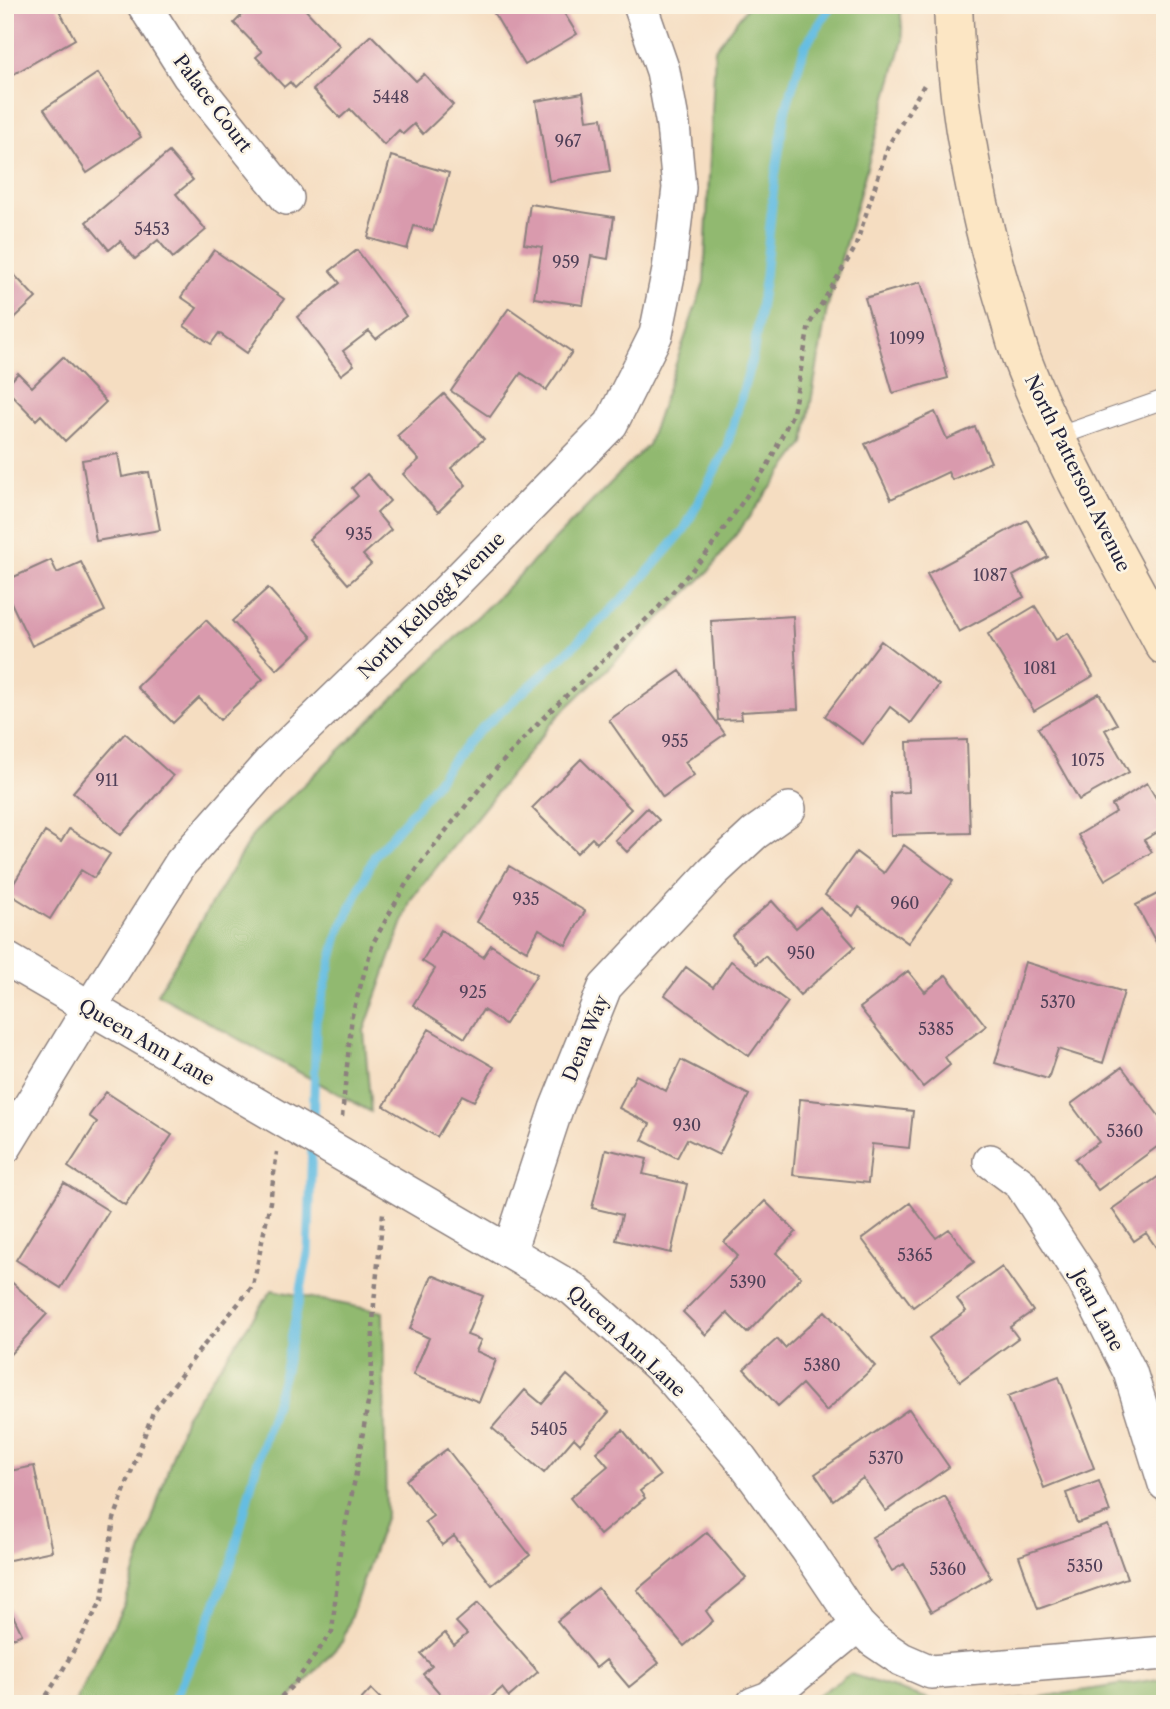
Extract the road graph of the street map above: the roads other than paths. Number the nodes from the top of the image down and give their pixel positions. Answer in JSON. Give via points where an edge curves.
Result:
{"nodes":[{"id":1,"x":144,"y":5,"type":"edge"},
{"id":2,"x":640,"y":5,"type":"edge"},
{"id":3,"x":953,"y":5,"type":"edge"},
{"id":4,"x":287,"y":198,"type":"dead end"},
{"id":5,"x":1165,"y":399,"type":"edge"},
{"id":6,"x":1056,"y":437,"type":"junction"},
{"id":7,"x":1165,"y":646,"type":"edge"},
{"id":8,"x":789,"y":810,"type":"dead end"},
{"id":9,"x":5,"y":958,"type":"edge"},
{"id":10,"x":89,"y":1009,"type":"junction"},
{"id":11,"x":5,"y":1147,"type":"edge"},
{"id":12,"x":990,"y":1161,"type":"dead end"},
{"id":13,"x":509,"y":1252,"type":"junction"},
{"id":14,"x":1165,"y":1484,"type":"edge"},
{"id":15,"x":858,"y":1625,"type":"junction"},
{"id":16,"x":1165,"y":1653,"type":"edge"},
{"id":17,"x":753,"y":1704,"type":"edge"}],
"edges":[{"from":1,"to":4,"type":"street","name":"Palace Court","via":[[189,76]]},
{"from":2,"to":10,"type":"street","name":"North Kellogg Avenue","via":[[663,71],[674,125],[679,188],[656,334],[611,424],[263,771],[181,863]]},
{"from":3,"to":6,"type":"street","name":"North Patterson Avenue","via":[[966,142],[985,237],[1023,361]]},
{"from":5,"to":6,"type":"lane"},
{"from":6,"to":7,"type":"street","name":"North Patterson Avenue"},
{"from":8,"to":13,"type":"street","name":"Dena Way","via":[[755,833],[713,872],[605,987],[556,1109]]},
{"from":9,"to":10,"type":"street","name":"Queen Ann Lane"},
{"from":10,"to":11,"type":"street","name":"North Kellogg Avenue"},
{"from":10,"to":13,"type":"street","name":"Queen Ann Lane"},
{"from":12,"to":14,"type":"street","name":"Jean Lane","via":[[1021,1184],[1083,1279],[1130,1372]]},
{"from":13,"to":15,"type":"street","name":"Queen Ann Lane","via":[[573,1289],[667,1373],[738,1455]]},
{"from":15,"to":16,"type":"street","name":"Queen Ann Lane","via":[[901,1659],[931,1672]]},
{"from":15,"to":17,"type":"street","via":[[769,1698]]}]}
